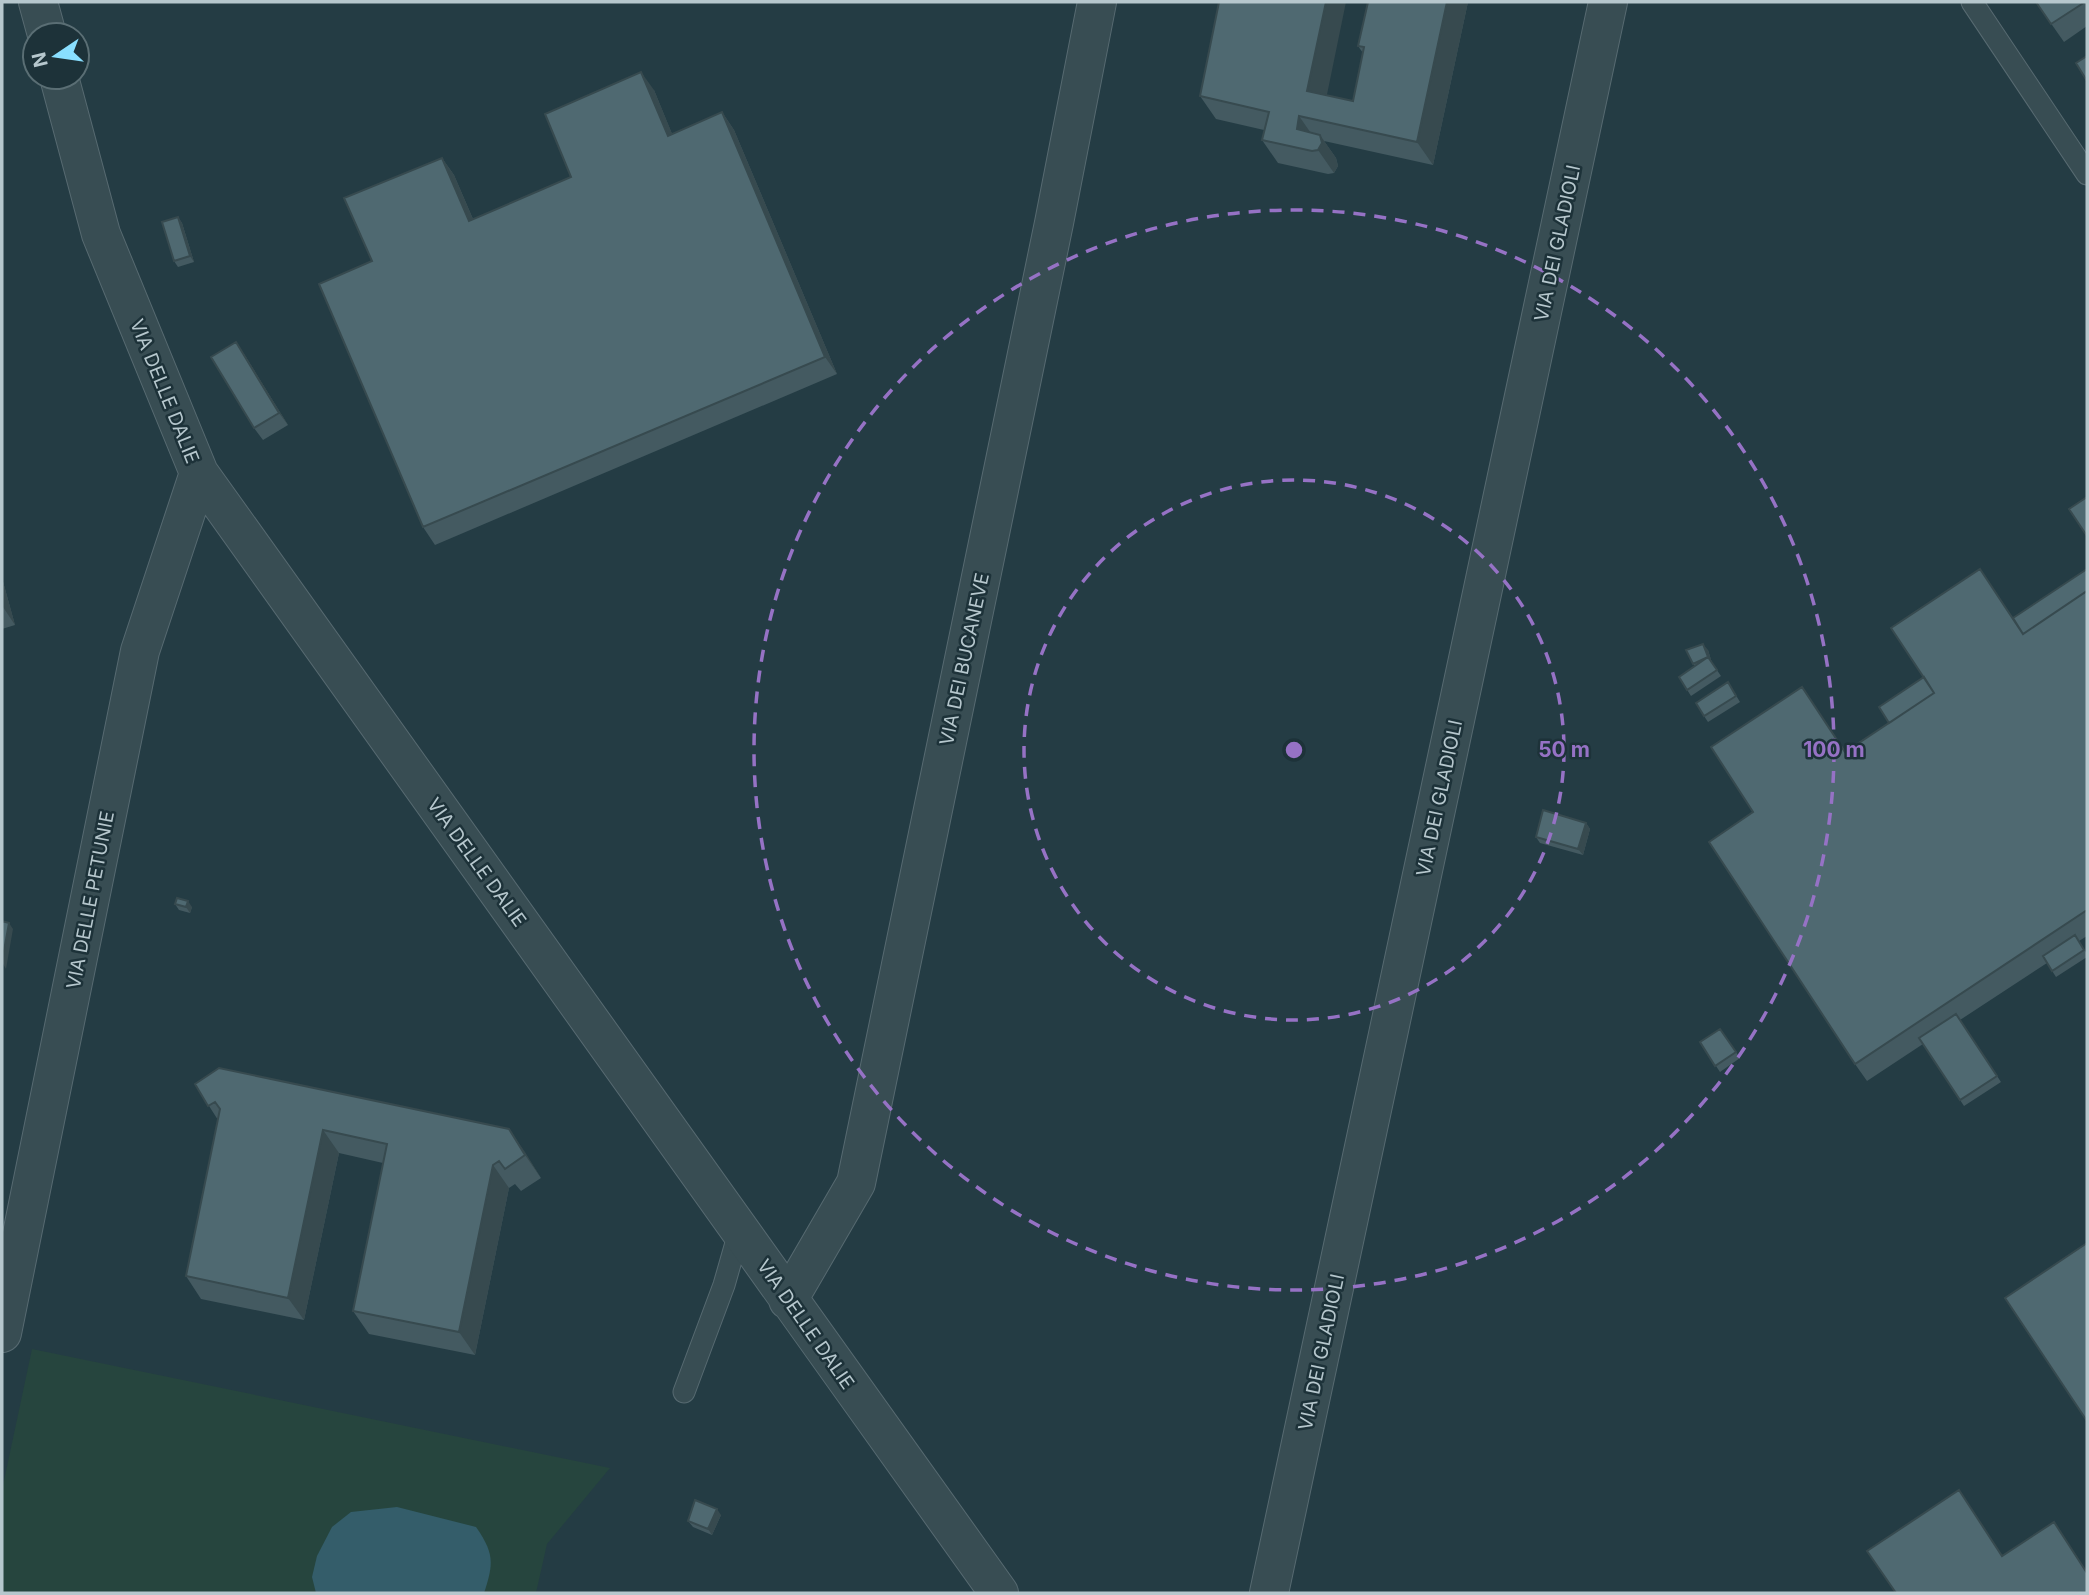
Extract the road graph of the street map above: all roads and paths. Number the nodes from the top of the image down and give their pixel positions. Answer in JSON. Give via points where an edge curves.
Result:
{"nodes":[{"id":1,"x":38,"y":2,"type":"edge"},
{"id":2,"x":1097,"y":2,"type":"edge"},
{"id":3,"x":1608,"y":2,"type":"edge"},
{"id":4,"x":1972,"y":2,"type":"edge"},
{"id":5,"x":43,"y":21,"type":"edge"},
{"id":6,"x":62,"y":91,"type":"edge"},
{"id":7,"x":2087,"y":174,"type":"edge"},
{"id":8,"x":199,"y":473,"type":"junction"},
{"id":9,"x":740,"y":1229,"type":"junction"},
{"id":10,"x":788,"y":1300,"type":"junction"},
{"id":11,"x":2,"y":1334,"type":"edge"},
{"id":12,"x":684,"y":1392,"type":"dead end"},
{"id":13,"x":999,"y":1593,"type":"edge"},
{"id":14,"x":1269,"y":1593,"type":"edge"}],
"edges":[{"from":1,"to":5,"type":"street"},
{"from":2,"to":10,"type":"street","name":"VIA DEI BUCANEVE","via":[[856,1183]]},
{"from":3,"to":14,"type":"street","name":"VIA DEI GLADIOLI"},
{"from":4,"to":7,"type":"lane"},
{"from":6,"to":8,"type":"street","name":"VIA DELLE DALIE","via":[[102,234]]},
{"from":8,"to":9,"type":"street","name":"VIA DELLE DALIE"},
{"from":8,"to":11,"type":"street","name":"VIA DELLE PETUNIE","via":[[140,651]]},
{"from":9,"to":10,"type":"street","name":"VIA DELLE DALIE"},
{"from":9,"to":12,"type":"lane"},
{"from":10,"to":13,"type":"street","name":"VIA DELLE DALIE"}]}
